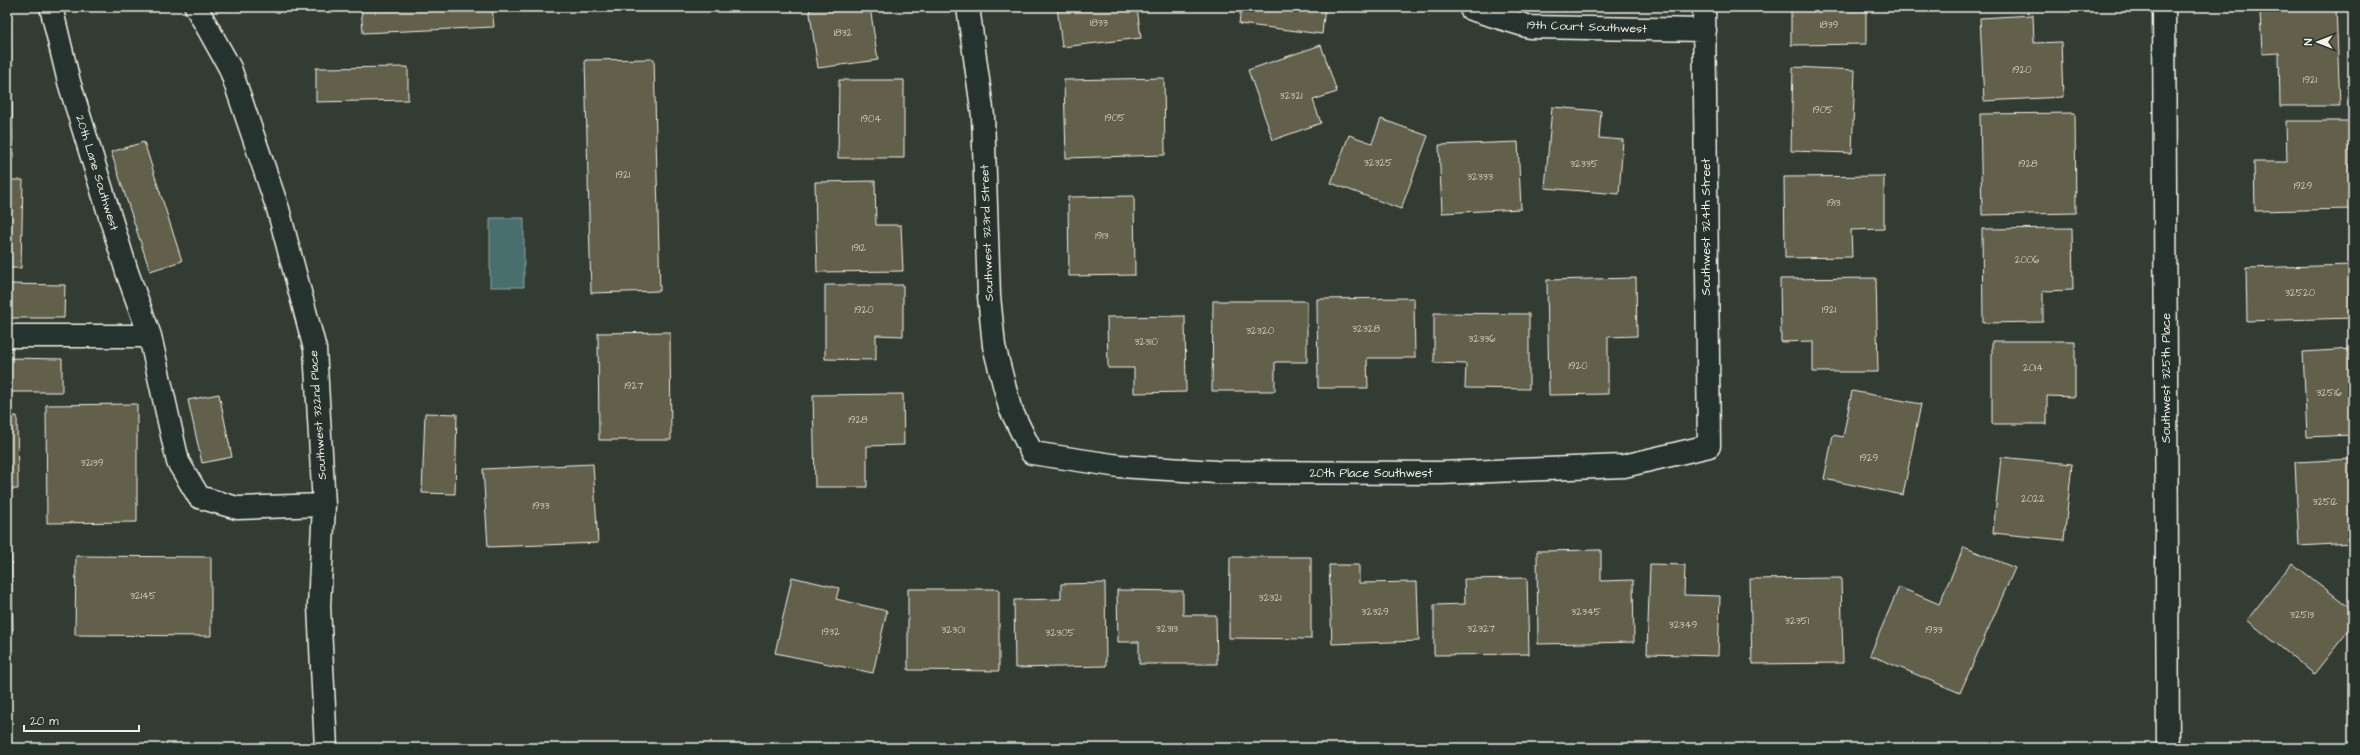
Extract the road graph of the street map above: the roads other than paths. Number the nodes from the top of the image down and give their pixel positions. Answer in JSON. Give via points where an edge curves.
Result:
{"nodes":[{"id":1,"x":51,"y":7,"type":"edge"},
{"id":2,"x":196,"y":7,"type":"edge"},
{"id":3,"x":968,"y":7,"type":"edge"},
{"id":4,"x":1704,"y":7,"type":"edge"},
{"id":5,"x":2164,"y":7,"type":"edge"},
{"id":6,"x":1471,"y":9,"type":"dead end"},
{"id":7,"x":1704,"y":30,"type":"junction"},
{"id":8,"x":7,"y":336,"type":"edge"},
{"id":9,"x":150,"y":336,"type":"junction"},
{"id":10,"x":1709,"y":446,"type":"joint"},
{"id":11,"x":1032,"y":453,"type":"joint"},
{"id":12,"x":324,"y":505,"type":"junction"},
{"id":13,"x":326,"y":748,"type":"edge"},
{"id":14,"x":2168,"y":748,"type":"edge"}],
"edges":[{"from":1,"to":9,"type":"street","name":"20th Lane Southwest","via":[[69,82],[127,272]]},
{"from":2,"to":12,"type":"street","name":"Southwest 322nd Place","via":[[230,68],[278,210],[315,349]]},
{"from":3,"to":11,"type":"street","name":"Southwest 323rd Street","via":[[983,116],[989,296],[994,346],[1010,408]]},
{"from":4,"to":7,"type":"street","name":"Southwest 324th Street"},
{"from":5,"to":14,"type":"street","name":"Southwest 325th Place"},
{"from":6,"to":7,"type":"street","name":"19th Court Southwest","via":[[1530,27]]},
{"from":7,"to":10,"type":"street","name":"Southwest 324th Street"},
{"from":8,"to":9,"type":"street"},
{"from":9,"to":12,"type":"street","name":"20th Lane Southwest","via":[[178,462],[199,497],[237,508]]},
{"from":10,"to":11,"type":"street","name":"20th Place Southwest","via":[[1624,466],[1440,473],[1216,472],[1119,466]]},
{"from":12,"to":13,"type":"street","name":"Southwest 322nd Place","via":[[319,606]]}]}
